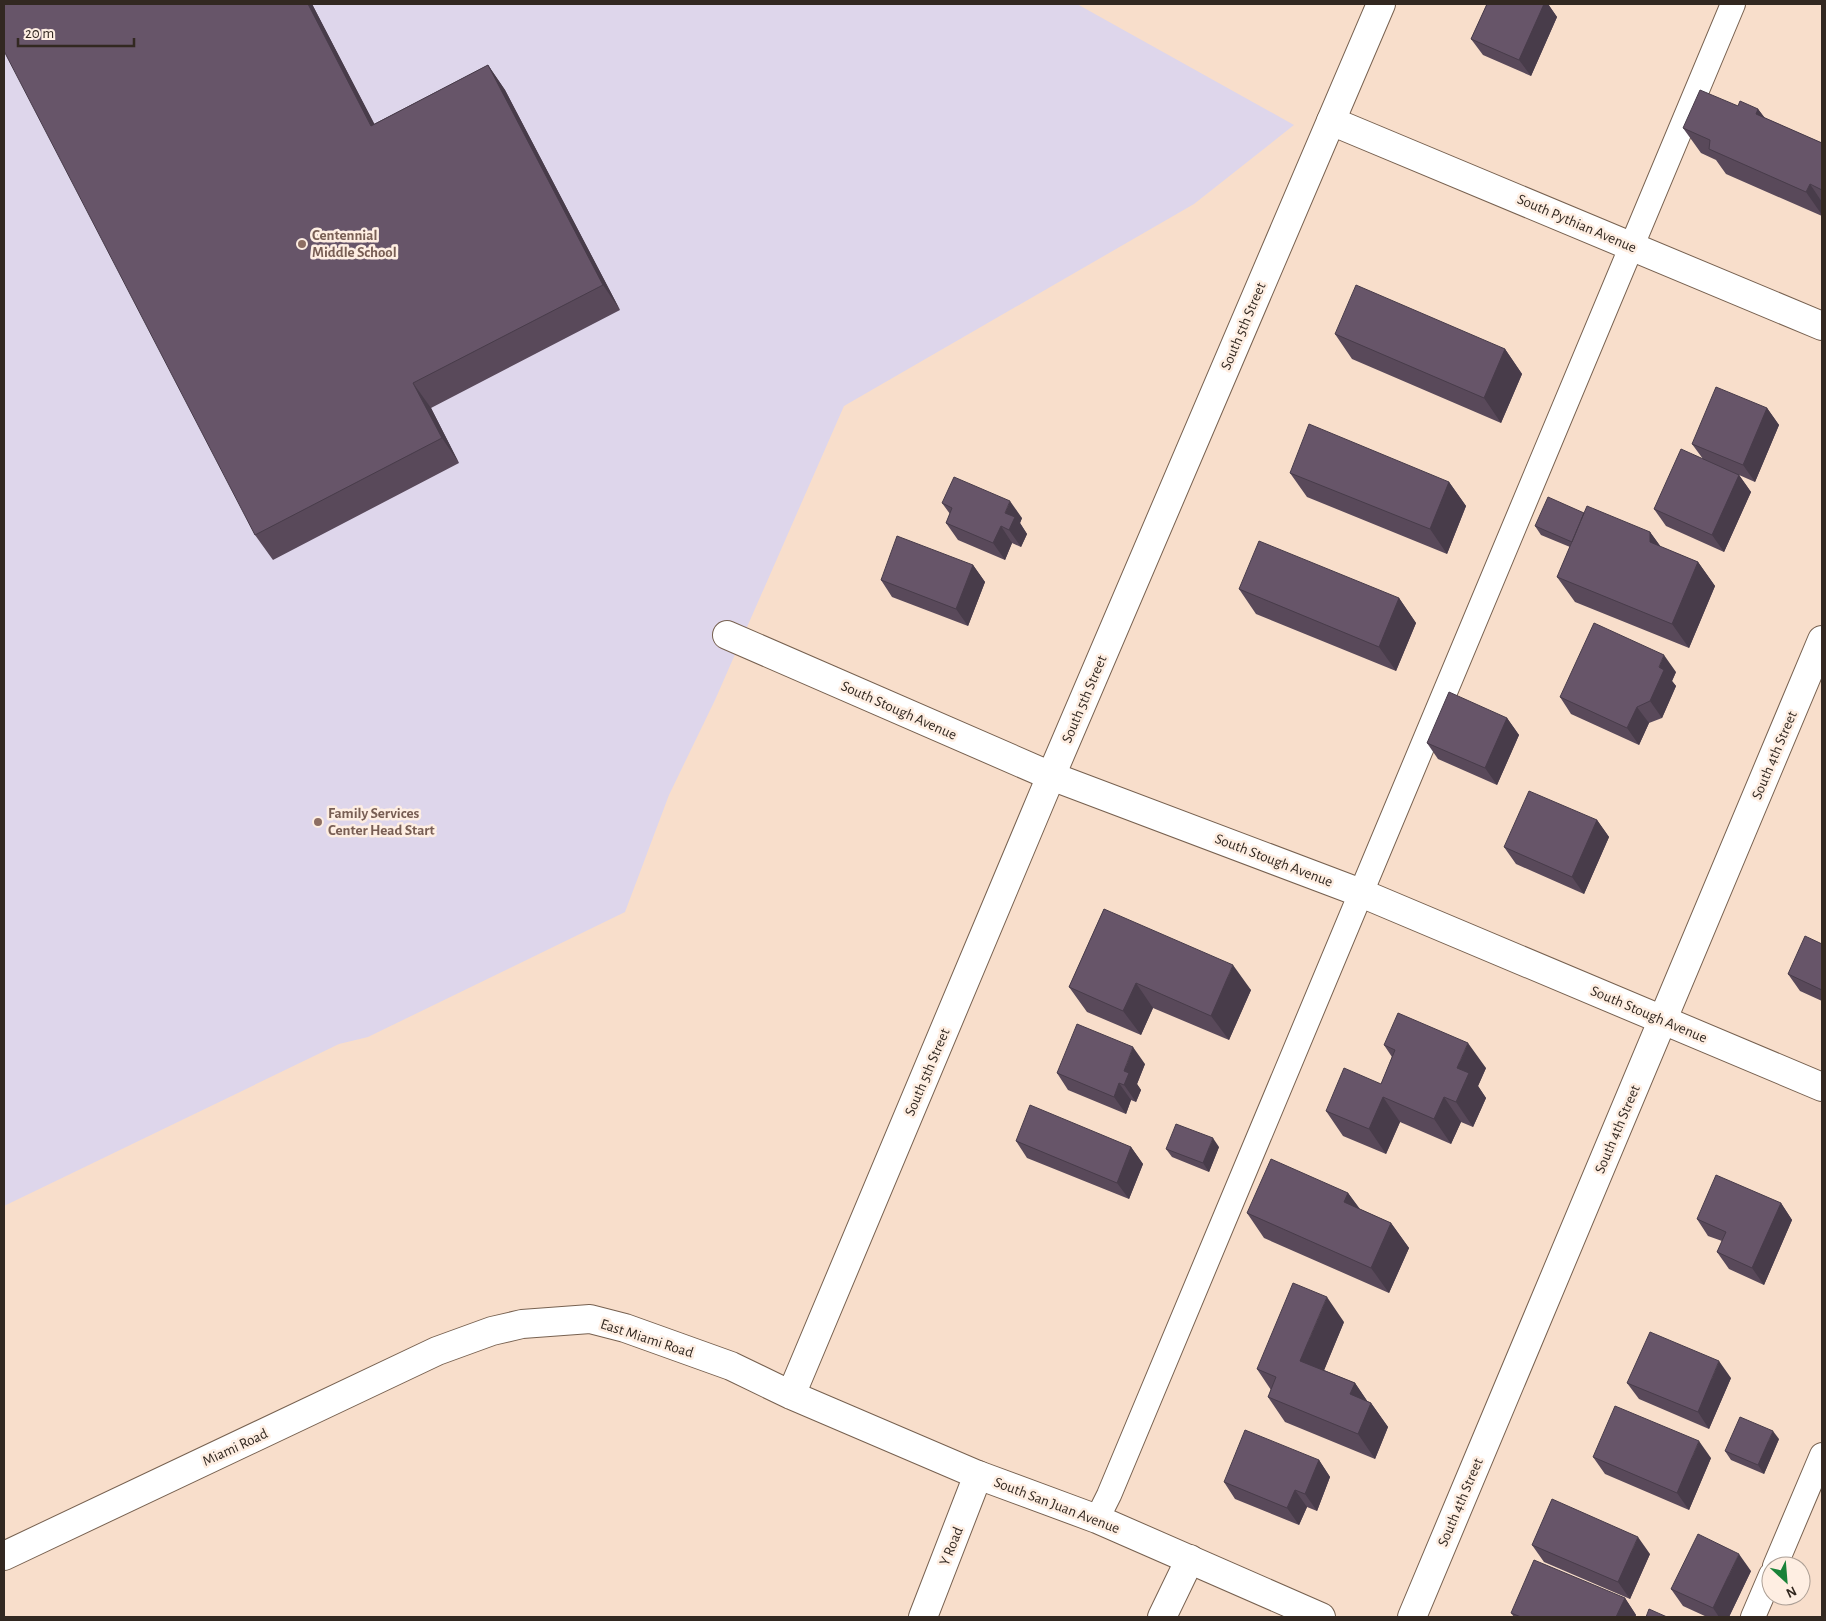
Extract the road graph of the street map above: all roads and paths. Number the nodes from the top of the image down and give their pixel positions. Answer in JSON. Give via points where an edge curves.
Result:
{"nodes":[{"id":1,"x":1381,"y":4,"type":"edge"},
{"id":2,"x":1733,"y":4,"type":"edge"},
{"id":3,"x":1331,"y":121,"type":"junction"},
{"id":4,"x":1632,"y":245,"type":"junction"},
{"id":5,"x":1822,"y":326,"type":"edge"},
{"id":6,"x":727,"y":635,"type":"dead end"},
{"id":7,"x":1822,"y":640,"type":"edge"},
{"id":8,"x":1051,"y":776,"type":"junction"},
{"id":9,"x":1361,"y":893,"type":"junction"},
{"id":10,"x":1663,"y":1020,"type":"junction"},
{"id":11,"x":1822,"y":1087,"type":"edge"},
{"id":12,"x":466,"y":1340,"type":"joint"},
{"id":13,"x":791,"y":1395,"type":"junction"},
{"id":14,"x":1822,"y":1455,"type":"edge"},
{"id":15,"x":978,"y":1475,"type":"junction"},
{"id":16,"x":1097,"y":1519,"type":"junction"},
{"id":17,"x":4,"y":1556,"type":"edge"},
{"id":18,"x":1779,"y":1556,"type":"edge"},
{"id":19,"x":1190,"y":1559,"type":"junction"},
{"id":20,"x":1761,"y":1598,"type":"edge"},
{"id":21,"x":923,"y":1617,"type":"edge"},
{"id":22,"x":1162,"y":1617,"type":"edge"},
{"id":23,"x":1321,"y":1617,"type":"edge"},
{"id":24,"x":1412,"y":1617,"type":"edge"},
{"id":25,"x":1753,"y":1617,"type":"edge"}],
"edges":[{"from":1,"to":3,"type":"street","name":"South 5th Street"},
{"from":2,"to":4,"type":"lane"},
{"from":3,"to":4,"type":"street","name":"South Pythian Avenue"},
{"from":3,"to":8,"type":"street","name":"South 5th Street"},
{"from":4,"to":5,"type":"street","name":"South Pythian Avenue"},
{"from":4,"to":9,"type":"lane"},
{"from":6,"to":8,"type":"street","name":"South Stough Avenue"},
{"from":7,"to":10,"type":"street","name":"South 4th Street"},
{"from":8,"to":9,"type":"street","name":"South Stough Avenue"},
{"from":8,"to":13,"type":"street","name":"South 5th Street"},
{"from":9,"to":10,"type":"street","name":"South Stough Avenue"},
{"from":9,"to":16,"type":"lane"},
{"from":10,"to":11,"type":"street","name":"South Stough Avenue"},
{"from":10,"to":24,"type":"street","name":"South 4th Street"},
{"from":12,"to":13,"type":"street","name":"East Miami Road","via":[[522,1324],[590,1319],[646,1335],[730,1366]]},
{"from":12,"to":17,"type":"street","name":"Miami Road"},
{"from":13,"to":15,"type":"street","name":"South San Juan Avenue"},
{"from":14,"to":18,"type":"lane"},
{"from":15,"to":16,"type":"street","name":"South San Juan Avenue"},
{"from":15,"to":21,"type":"street","name":"Y Road"},
{"from":16,"to":19,"type":"street","name":"South San Juan Avenue"},
{"from":19,"to":22,"type":"street"},
{"from":19,"to":23,"type":"street","name":"South San Juan Avenue"},
{"from":20,"to":25,"type":"lane"}]}
